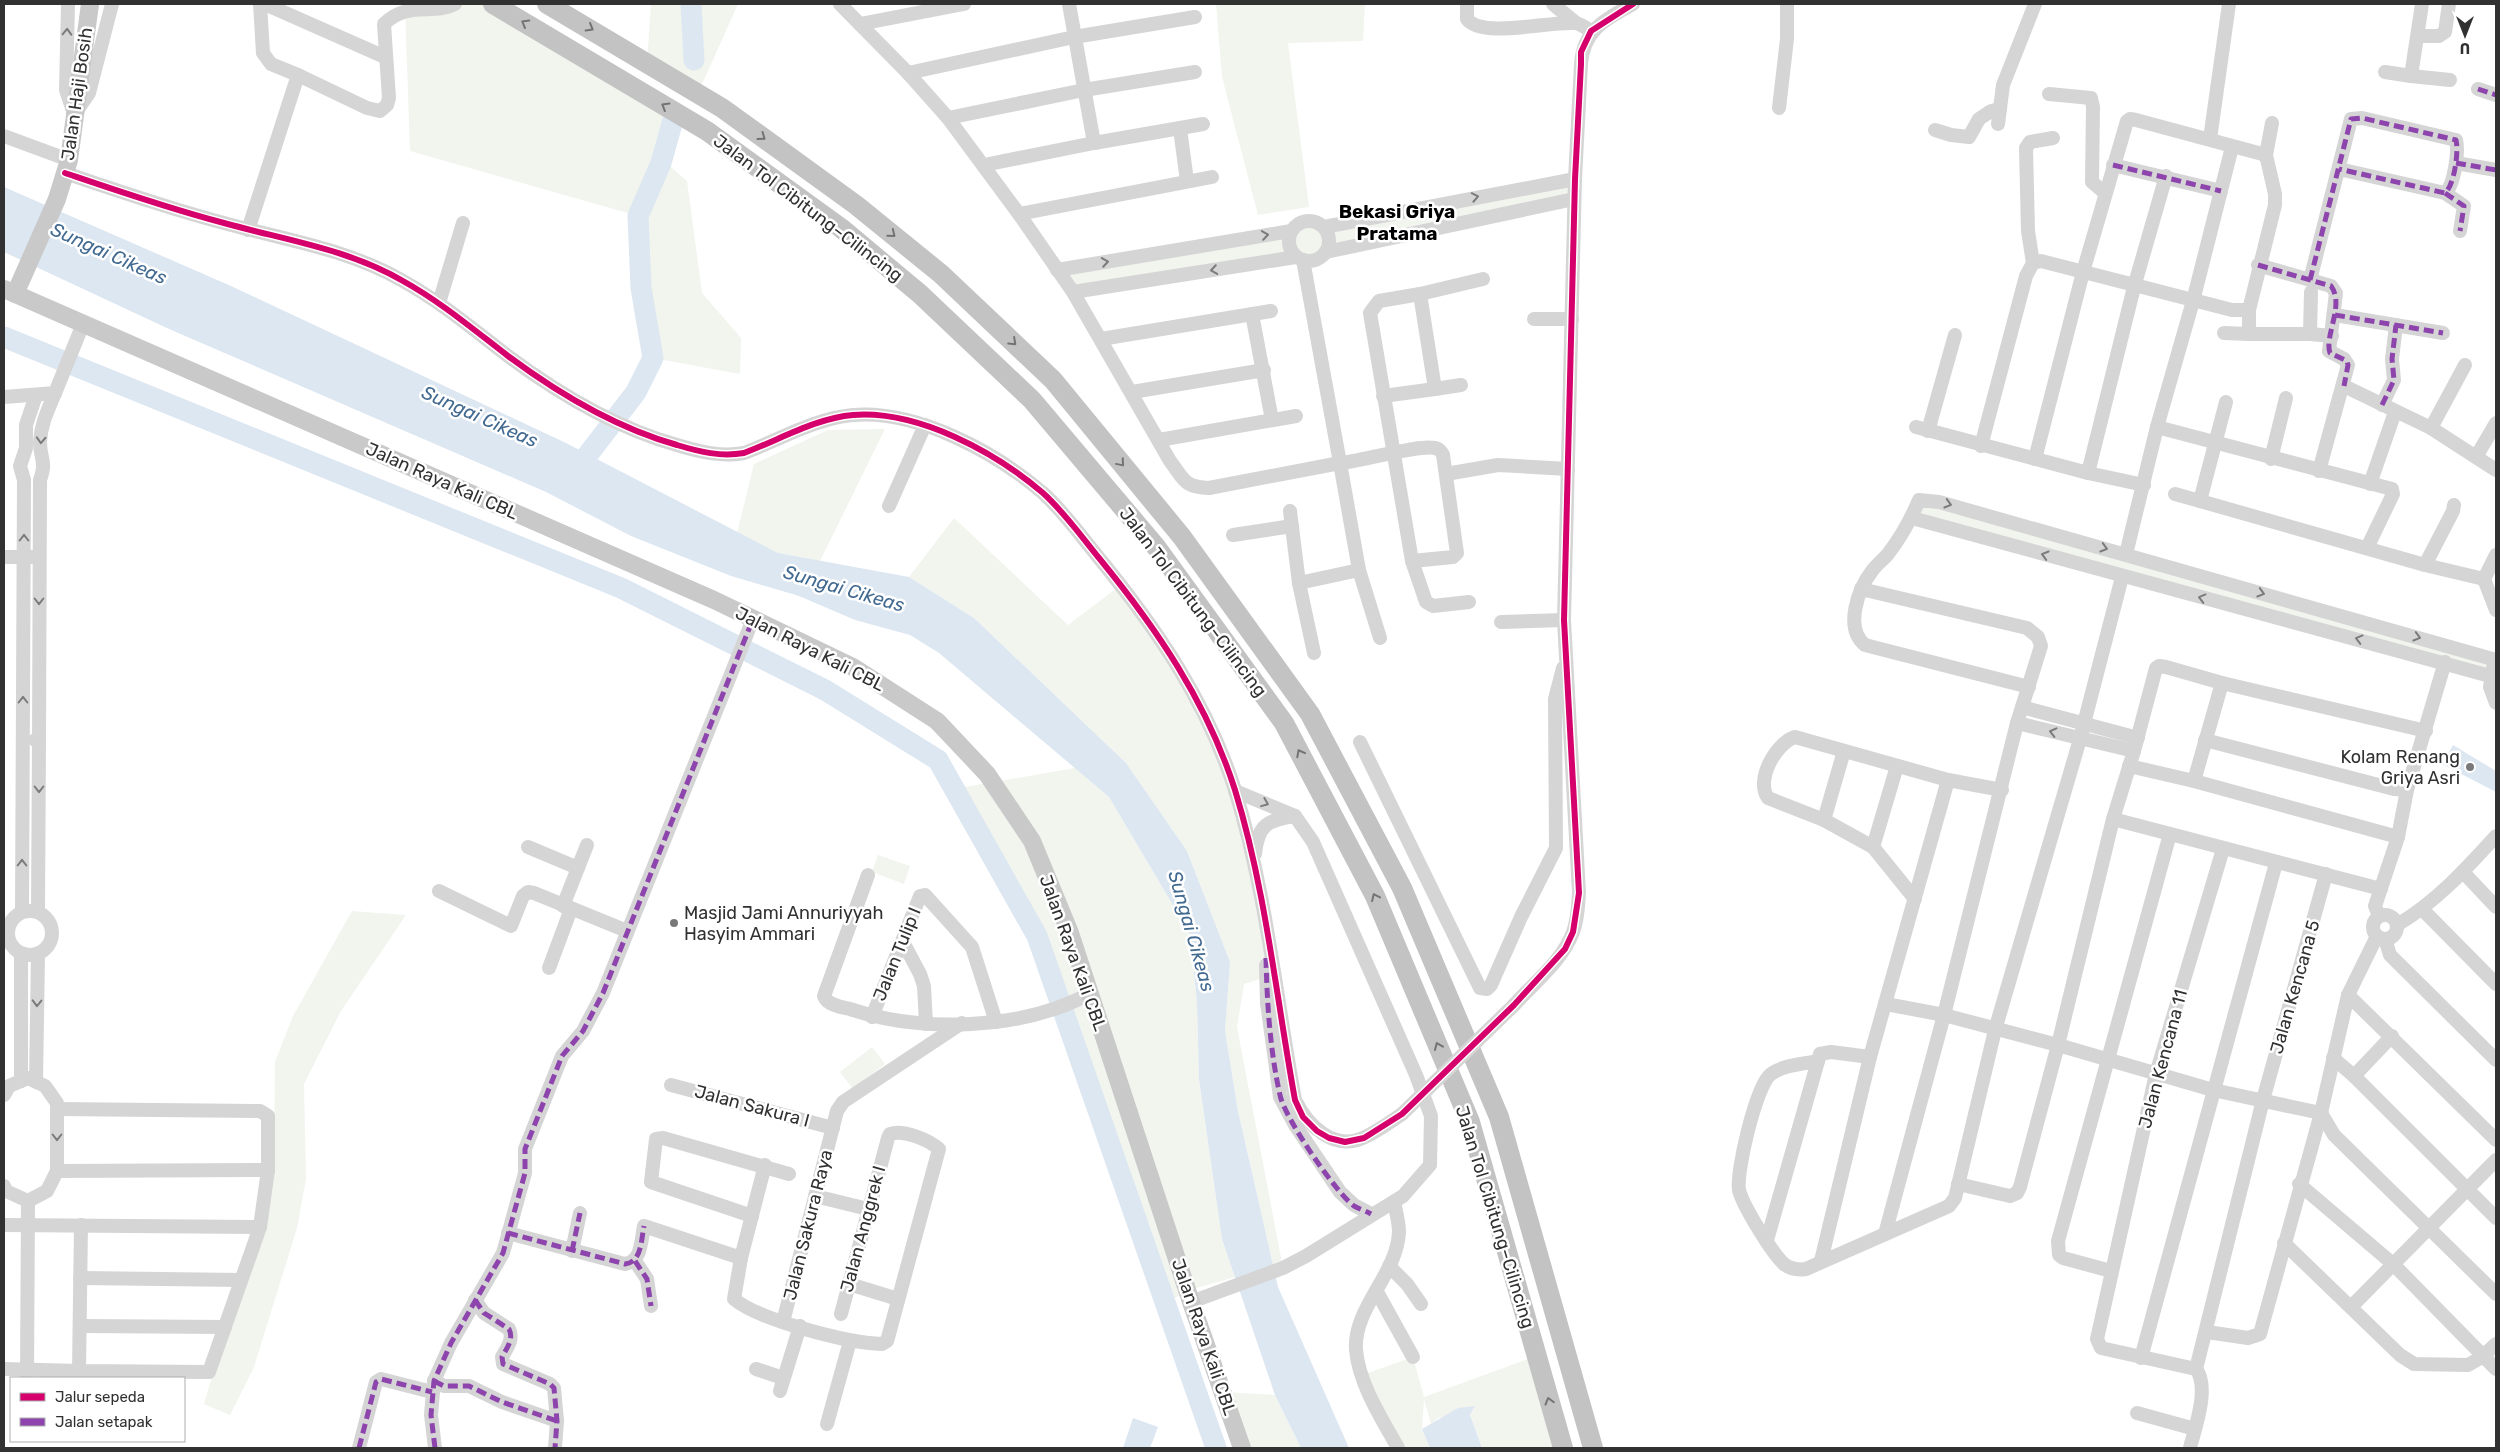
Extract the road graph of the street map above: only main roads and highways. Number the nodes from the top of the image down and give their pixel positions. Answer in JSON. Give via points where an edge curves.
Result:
{"nodes":[{"id":1,"x":90,"y":4,"type":"edge"},
{"id":2,"x":493,"y":4,"type":"edge"},
{"id":3,"x":547,"y":4,"type":"edge"},
{"id":4,"x":9,"y":292,"type":"edge"},
{"id":5,"x":1242,"y":1448,"type":"edge"},
{"id":6,"x":1563,"y":1448,"type":"edge"},
{"id":7,"x":1593,"y":1448,"type":"edge"}],
"edges":[{"from":1,"to":4,"type":"main road","name":"Jalan Haji Bosih","via":[[67,167],[57,199],[25,272]]},
{"from":6,"to":2,"type":"highway","name":"Jalan Tol Cibitung–Cilincing","one_way":true,"via":[[1470,1122],[1375,896],[1284,723],[1157,548],[1032,400],[920,294],[856,240],[707,131]]},
{"from":3,"to":7,"type":"highway","name":"Jalan Tol Cibitung–Cilincing","one_way":true,"via":[[722,108],[856,205],[941,274],[1053,380],[1182,537],[1310,714],[1402,888],[1499,1117]]},
{"from":4,"to":5,"type":"main road","name":"Jalan Raya Kali CBL","via":[[753,619],[828,654],[937,722],[973,758],[1032,841],[1070,933]]}]}
